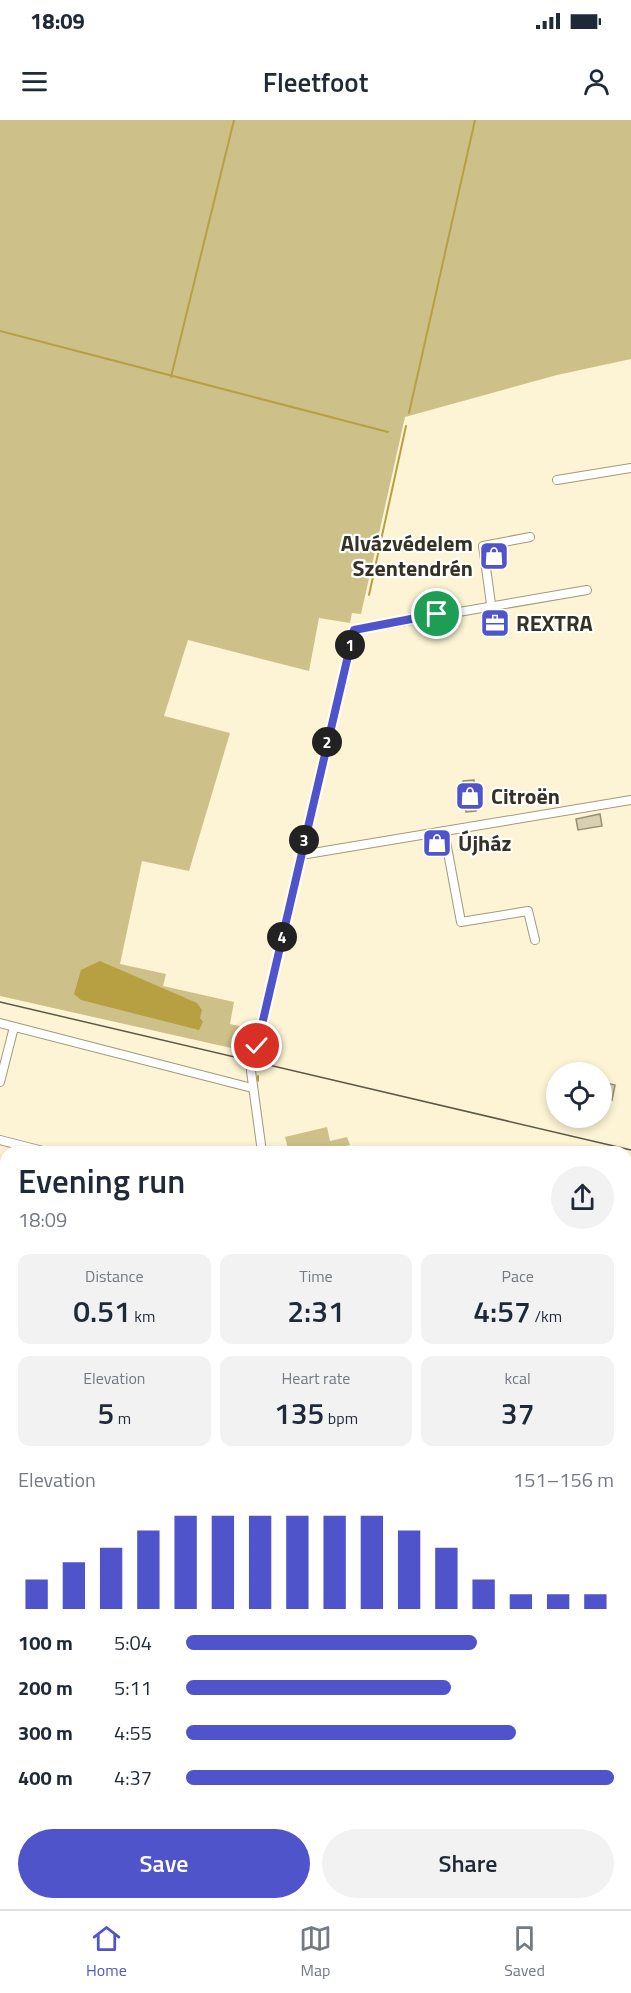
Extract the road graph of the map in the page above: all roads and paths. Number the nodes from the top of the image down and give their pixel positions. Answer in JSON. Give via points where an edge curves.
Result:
{"nodes":[{"id":1,"x":631,"y":468,"type":"edge"},
{"id":2,"x":557,"y":480,"type":"dead end"},
{"id":3,"x":530,"y":537,"type":"dead end"},
{"id":4,"x":587,"y":590,"type":"dead end"},
{"id":5,"x":491,"y":604,"type":"junction"},
{"id":6,"x":631,"y":800,"type":"edge"},
{"id":7,"x":444,"y":831,"type":"junction"},
{"id":8,"x":301,"y":855,"type":"junction"},
{"id":9,"x":535,"y":940,"type":"dead end"},
{"id":10,"x":0,"y":1023,"type":"edge"},
{"id":11,"x":14,"y":1027,"type":"junction"},
{"id":12,"x":0,"y":1082,"type":"edge"},
{"id":13,"x":252,"y":1088,"type":"junction"},
{"id":14,"x":0,"y":1140,"type":"edge"},
{"id":15,"x":24,"y":1146,"type":"edge"},
{"id":16,"x":261,"y":1146,"type":"edge"}],
"edges":[{"from":1,"to":2,"type":"street"},
{"from":3,"to":5,"type":"street","via":[[483,546]]},
{"from":4,"to":5,"type":"street"},
{"from":5,"to":8,"type":"street","via":[[354,630]]},
{"from":6,"to":7,"type":"street"},
{"from":7,"to":8,"type":"street"},
{"from":7,"to":9,"type":"street","via":[[461,922],[528,911]]},
{"from":8,"to":13,"type":"street","via":[[251,1071]]},
{"from":10,"to":11,"type":"street"},
{"from":11,"to":12,"type":"street"},
{"from":11,"to":13,"type":"street"},
{"from":13,"to":16,"type":"street"},
{"from":14,"to":15,"type":"street"}]}
